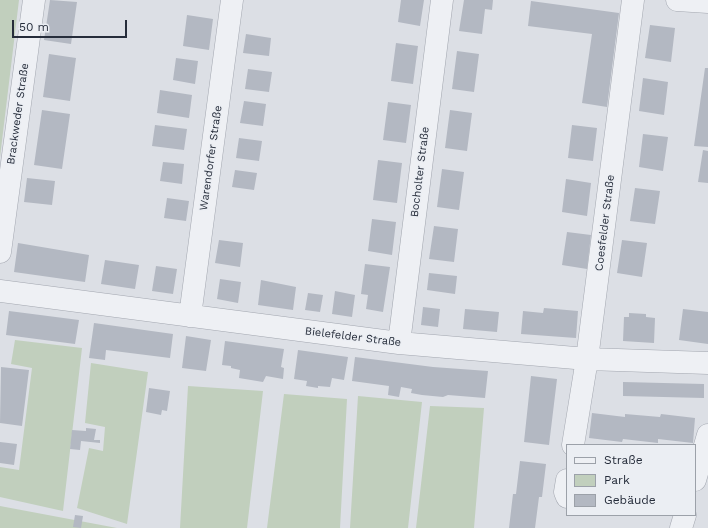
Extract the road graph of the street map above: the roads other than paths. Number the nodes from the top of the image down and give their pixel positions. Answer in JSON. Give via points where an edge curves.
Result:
{"nodes":[{"id":1,"x":34,"y":0,"type":"edge"},
{"id":2,"x":232,"y":0,"type":"edge"},
{"id":3,"x":442,"y":0,"type":"edge"},
{"id":4,"x":634,"y":0,"type":"edge"},
{"id":5,"x":677,"y":0,"type":"edge"},
{"id":6,"x":708,"y":2,"type":"edge"},
{"id":7,"x":0,"y":252,"type":"edge"},
{"id":8,"x":0,"y":291,"type":"edge"},
{"id":9,"x":190,"y":316,"type":"junction"},
{"id":10,"x":399,"y":343,"type":"junction"},
{"id":11,"x":587,"y":359,"type":"junction"},
{"id":12,"x":708,"y":363,"type":"edge"},
{"id":13,"x":708,"y":435,"type":"edge"},
{"id":14,"x":573,"y":444,"type":"edge"},
{"id":15,"x":696,"y":477,"type":"edge"},
{"id":16,"x":685,"y":516,"type":"edge"},
{"id":17,"x":681,"y":528,"type":"edge"}],
"edges":[{"from":1,"to":7,"type":"street","name":"Brackweder Straße"},
{"from":2,"to":9,"type":"street","name":"Warendorfer Straße"},
{"from":3,"to":10,"type":"street","name":"Bocholter Straße"},
{"from":4,"to":11,"type":"street","name":"Coesfelder Straße"},
{"from":5,"to":6,"type":"street"},
{"from":8,"to":9,"type":"street","name":"Bielefelder Straße"},
{"from":9,"to":10,"type":"street","name":"Bielefelder Straße"},
{"from":10,"to":11,"type":"street","name":"Bielefelder Straße"},
{"from":11,"to":12,"type":"street","name":"Bielefelder Straße"},
{"from":11,"to":14,"type":"street","name":"Coesfelder Straße"},
{"from":13,"to":15,"type":"street"},
{"from":16,"to":17,"type":"street"}]}
